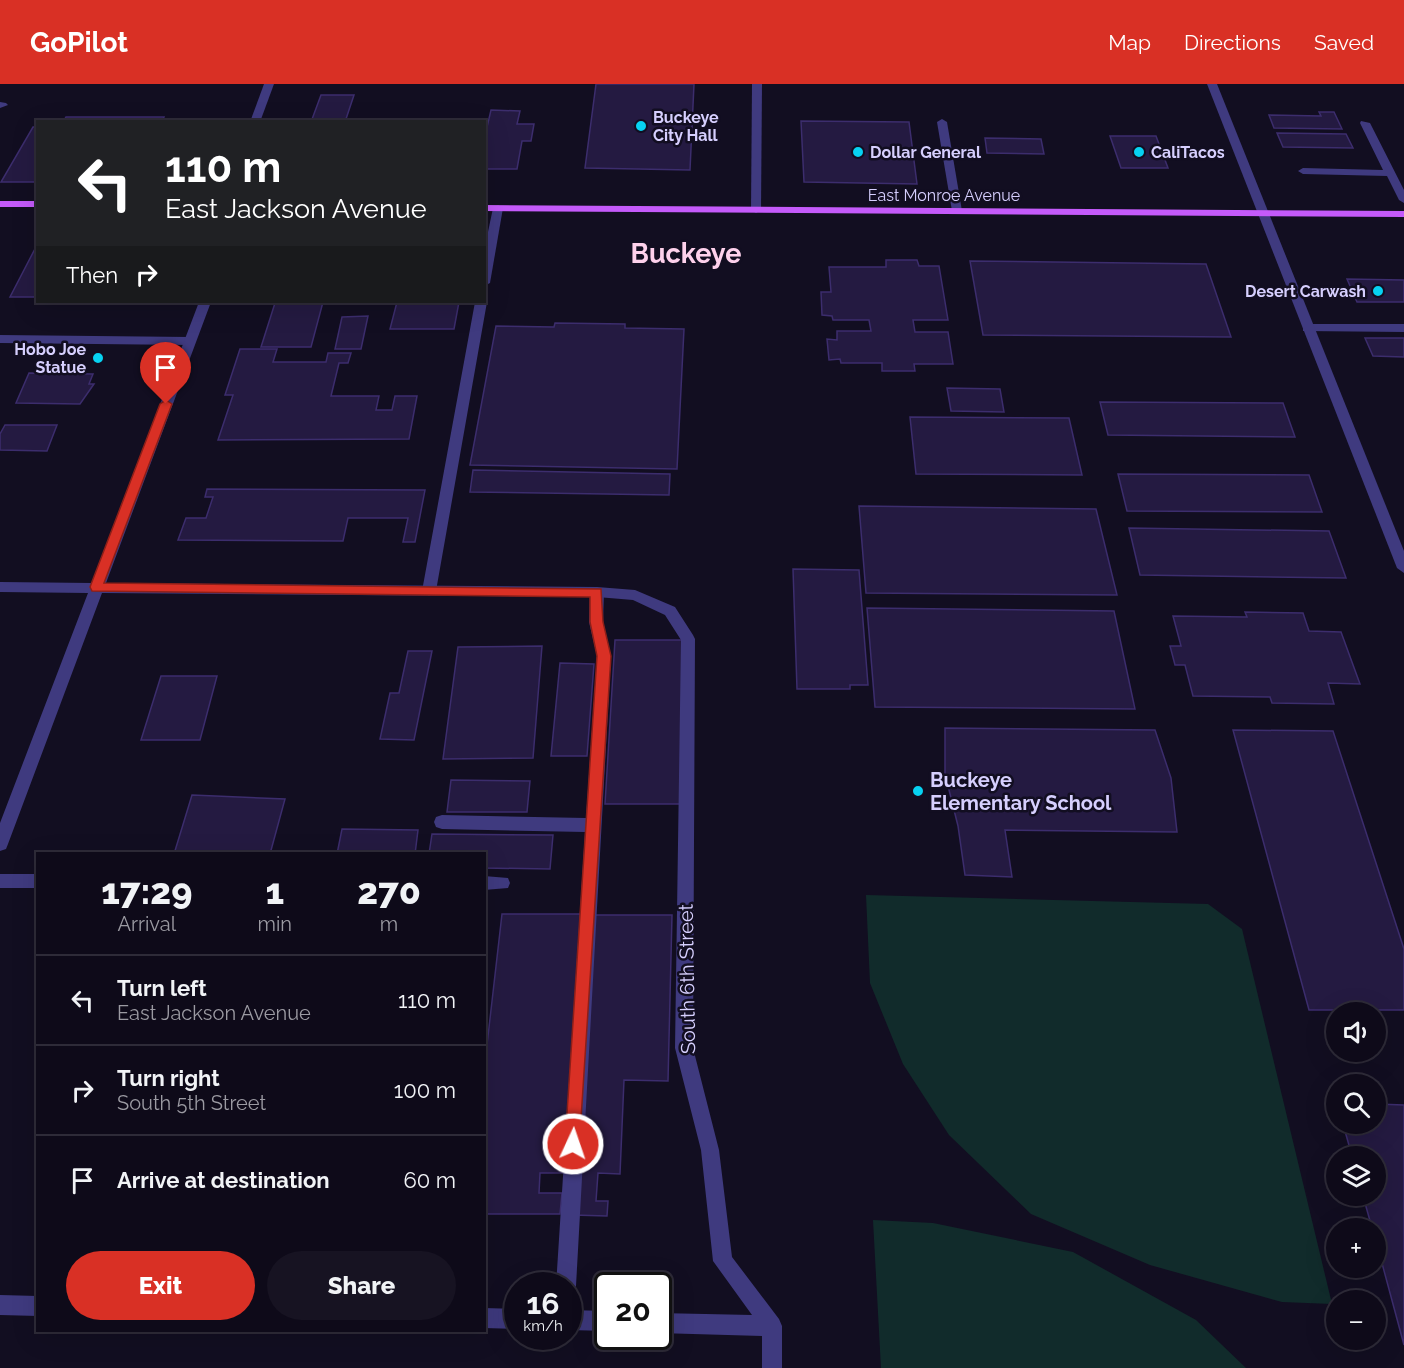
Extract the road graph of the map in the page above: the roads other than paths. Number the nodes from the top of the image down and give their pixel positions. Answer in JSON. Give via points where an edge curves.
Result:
{"nodes":[{"id":1,"x":269,"y":84,"type":"edge"},
{"id":2,"x":757,"y":84,"type":"edge"},
{"id":3,"x":1212,"y":84,"type":"edge"},
{"id":4,"x":256,"y":120,"type":"edge"},
{"id":5,"x":942,"y":122,"type":"dead end"},
{"id":6,"x":1365,"y":123,"type":"dead end"},
{"id":7,"x":1303,"y":171,"type":"dead end"},
{"id":8,"x":1390,"y":173,"type":"junction"},
{"id":9,"x":1404,"y":200,"type":"edge"},
{"id":10,"x":0,"y":204,"type":"edge"},
{"id":11,"x":36,"y":204,"type":"edge"},
{"id":12,"x":486,"y":208,"type":"edge"},
{"id":13,"x":498,"y":208,"type":"junction"},
{"id":14,"x":756,"y":210,"type":"junction"},
{"id":15,"x":957,"y":211,"type":"junction"},
{"id":16,"x":1261,"y":213,"type":"junction"},
{"id":17,"x":1404,"y":214,"type":"edge"},
{"id":18,"x":489,"y":234,"type":"edge"},
{"id":19,"x":486,"y":263,"type":"edge"},
{"id":20,"x":205,"y":303,"type":"edge"},
{"id":21,"x":481,"y":303,"type":"edge"},
{"id":22,"x":1307,"y":328,"type":"junction"},
{"id":23,"x":1404,"y":328,"type":"edge"},
{"id":24,"x":0,"y":339,"type":"edge"},
{"id":25,"x":190,"y":341,"type":"junction"},
{"id":26,"x":1404,"y":568,"type":"edge"},
{"id":27,"x":0,"y":587,"type":"edge"},
{"id":28,"x":96,"y":587,"type":"junction"},
{"id":29,"x":429,"y":591,"type":"junction"},
{"id":30,"x":597,"y":592,"type":"junction"},
{"id":31,"x":442,"y":822,"type":"dead end"},
{"id":32,"x":595,"y":825,"type":"junction"},
{"id":33,"x":0,"y":844,"type":"edge"},
{"id":34,"x":0,"y":881,"type":"edge"},
{"id":35,"x":36,"y":881,"type":"edge"},
{"id":36,"x":486,"y":883,"type":"edge"},
{"id":37,"x":502,"y":883,"type":"dead end"},
{"id":38,"x":567,"y":1272,"type":"edge"},
{"id":39,"x":0,"y":1305,"type":"edge"},
{"id":40,"x":36,"y":1306,"type":"edge"},
{"id":41,"x":486,"y":1318,"type":"edge"},
{"id":42,"x":504,"y":1319,"type":"edge"},
{"id":43,"x":672,"y":1323,"type":"edge"},
{"id":44,"x":772,"y":1326,"type":"junction"},
{"id":45,"x":772,"y":1368,"type":"edge"}],
"edges":[{"from":1,"to":4,"type":"street"},
{"from":2,"to":14,"type":"street"},
{"from":3,"to":16,"type":"street"},
{"from":5,"to":15,"type":"street"},
{"from":6,"to":8,"type":"street"},
{"from":7,"to":8,"type":"street"},
{"from":8,"to":9,"type":"street"},
{"from":10,"to":11,"type":"main road"},
{"from":12,"to":13,"type":"main road","name":"East Monroe Avenue"},
{"from":13,"to":14,"type":"main road","name":"East Monroe Avenue"},
{"from":13,"to":18,"type":"street"},
{"from":14,"to":15,"type":"main road","name":"East Monroe Avenue"},
{"from":15,"to":16,"type":"main road","name":"East Monroe Avenue"},
{"from":16,"to":17,"type":"main road","name":"East Monroe Avenue"},
{"from":16,"to":22,"type":"street"},
{"from":18,"to":19,"type":"street"},
{"from":20,"to":25,"type":"street"},
{"from":21,"to":29,"type":"street"},
{"from":22,"to":23,"type":"street"},
{"from":22,"to":26,"type":"street"},
{"from":24,"to":25,"type":"street"},
{"from":25,"to":28,"type":"street"},
{"from":27,"to":28,"type":"street"},
{"from":28,"to":29,"type":"street"},
{"from":28,"to":33,"type":"street"},
{"from":29,"to":30,"type":"street"},
{"from":30,"to":32,"type":"street","via":[[596,622],[604,656]]},
{"from":30,"to":44,"type":"street","name":"South 6th Street","via":[[635,595],[670,611],[688,639],[684,1048],[710,1150],[723,1261]]},
{"from":31,"to":32,"type":"street"},
{"from":32,"to":38,"type":"street"},
{"from":34,"to":35,"type":"street"},
{"from":36,"to":37,"type":"street"},
{"from":39,"to":40,"type":"street"},
{"from":41,"to":42,"type":"street"},
{"from":43,"to":44,"type":"street"},
{"from":44,"to":45,"type":"street"}]}
